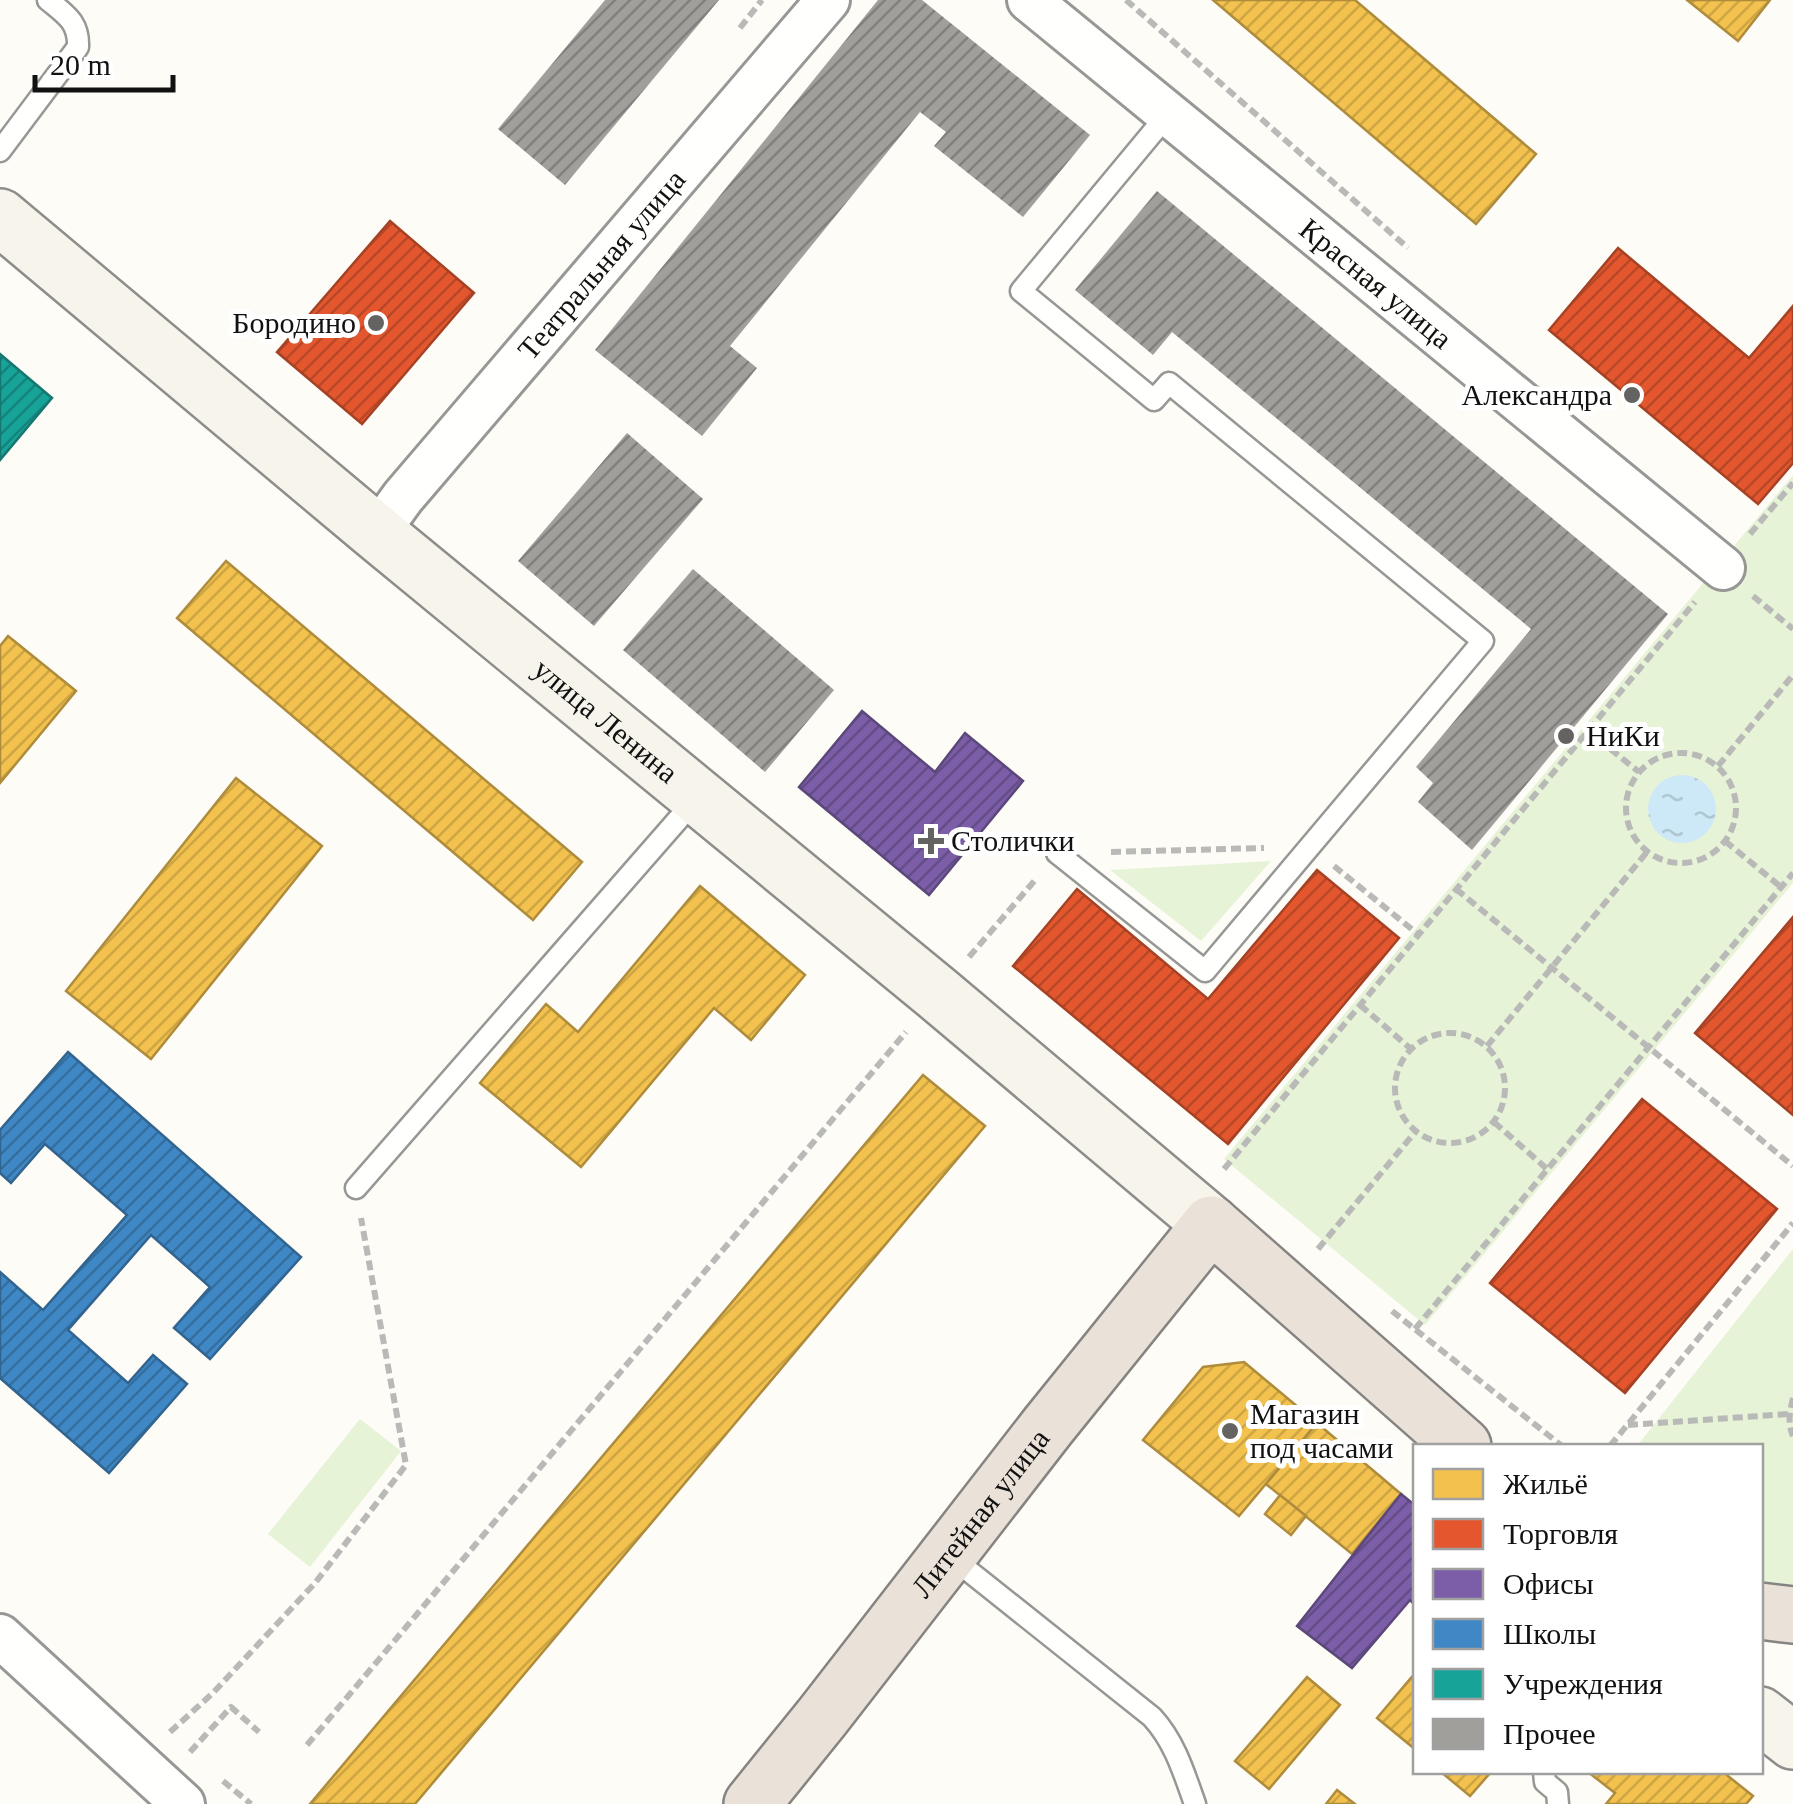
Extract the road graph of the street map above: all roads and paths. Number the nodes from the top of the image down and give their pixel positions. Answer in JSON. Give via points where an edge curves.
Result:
{"nodes":[{"id":1,"x":48,"y":0,"type":"edge"},
{"id":2,"x":828,"y":0,"type":"edge"},
{"id":3,"x":1029,"y":0,"type":"edge"},
{"id":4,"x":1168,"y":114,"type":"junction"},
{"id":5,"x":0,"y":151,"type":"edge"},
{"id":6,"x":0,"y":217,"type":"edge"},
{"id":7,"x":1793,"y":483,"type":"edge"},
{"id":8,"x":377,"y":533,"type":"junction"},
{"id":9,"x":1734,"y":555,"type":"junction"},
{"id":10,"x":1793,"y":676,"type":"edge"},
{"id":11,"x":1588,"y":730,"type":"junction"},
{"id":12,"x":1718,"y":766,"type":"junction"},
{"id":13,"x":1639,"y":772,"type":"junction"},
{"id":14,"x":682,"y":815,"type":"dead end"},
{"id":15,"x":1725,"y":841,"type":"junction"},
{"id":16,"x":1310,"y":847,"type":"junction"},
{"id":17,"x":1647,"y":852,"type":"junction"},
{"id":18,"x":1057,"y":853,"type":"junction"},
{"id":19,"x":1793,"y":872,"type":"edge"},
{"id":20,"x":1781,"y":887,"type":"junction"},
{"id":21,"x":1456,"y":890,"type":"junction"},
{"id":22,"x":1418,"y":935,"type":"junction"},
{"id":23,"x":1552,"y":968,"type":"junction"},
{"id":24,"x":938,"y":994,"type":"junction"},
{"id":25,"x":1360,"y":1005,"type":"junction"},
{"id":26,"x":1487,"y":1046,"type":"junction"},
{"id":27,"x":1648,"y":1048,"type":"junction"},
{"id":28,"x":1411,"y":1049,"type":"junction"},
{"id":29,"x":1494,"y":1122,"type":"junction"},
{"id":30,"x":1416,"y":1132,"type":"junction"},
{"id":31,"x":1793,"y":1166,"type":"edge"},
{"id":32,"x":1547,"y":1169,"type":"junction"},
{"id":33,"x":356,"y":1188,"type":"joint"},
{"id":34,"x":1224,"y":1203,"type":"junction"},
{"id":35,"x":1793,"y":1223,"type":"edge"},
{"id":36,"x":1304,"y":1238,"type":"dead end"},
{"id":37,"x":1387,"y":1306,"type":"dead end"},
{"id":38,"x":1415,"y":1329,"type":"junction"},
{"id":39,"x":1793,"y":1398,"type":"edge"},
{"id":40,"x":1789,"y":1414,"type":"junction"},
{"id":41,"x":1628,"y":1425,"type":"junction"},
{"id":42,"x":1793,"y":1436,"type":"edge"},
{"id":43,"x":1461,"y":1444,"type":"edge"},
{"id":44,"x":1559,"y":1444,"type":"edge"},
{"id":45,"x":1612,"y":1444,"type":"edge"},
{"id":46,"x":948,"y":1555,"type":"junction"},
{"id":47,"x":1763,"y":1612,"type":"edge"},
{"id":48,"x":1763,"y":1613,"type":"edge"},
{"id":49,"x":1793,"y":1615,"type":"edge"},
{"id":50,"x":1793,"y":1627,"type":"edge"},
{"id":51,"x":0,"y":1636,"type":"edge"},
{"id":52,"x":1763,"y":1717,"type":"edge"},
{"id":53,"x":259,"y":1732,"type":"dead end"},
{"id":54,"x":1793,"y":1741,"type":"edge"},
{"id":55,"x":307,"y":1745,"type":"dead end"},
{"id":56,"x":189,"y":1753,"type":"junction"},
{"id":57,"x":202,"y":1764,"type":"dead end"},
{"id":58,"x":214,"y":1774,"type":"dead end"},
{"id":59,"x":1544,"y":1774,"type":"edge"},
{"id":60,"x":183,"y":1804,"type":"edge"},
{"id":61,"x":251,"y":1804,"type":"edge"},
{"id":62,"x":752,"y":1804,"type":"edge"},
{"id":63,"x":1195,"y":1804,"type":"edge"},
{"id":64,"x":1558,"y":1804,"type":"edge"}],
"edges":[{"from":1,"to":5,"type":"lane","via":[[79,32],[78,47]]},
{"from":2,"to":8,"type":"street","name":"Театральная улица"},
{"from":3,"to":4,"type":"street","name":"Красная улица"},
{"from":4,"to":9,"type":"street","name":"Красная улица"},
{"from":4,"to":16,"type":"lane","via":[[1021,291],[1154,400],[1169,382],[1482,641]]},
{"from":6,"to":8,"type":"street","name":"улица Ленина"},
{"from":7,"to":9,"type":"path"},
{"from":8,"to":24,"type":"street","name":"улица Ленина"},
{"from":9,"to":11,"type":"path"},
{"from":10,"to":12,"type":"path"},
{"from":11,"to":13,"type":"path"},
{"from":11,"to":21,"type":"path"},
{"from":12,"to":13,"type":"path","via":[[1682,752]]},
{"from":12,"to":15,"type":"path","via":[[1736,801]]},
{"from":13,"to":17,"type":"path","via":[[1626,815]]},
{"from":14,"to":33,"type":"lane"},
{"from":15,"to":17,"type":"path","via":[[1689,863]]},
{"from":15,"to":20,"type":"path"},
{"from":16,"to":18,"type":"path"},
{"from":16,"to":18,"type":"lane","via":[[1205,972]]},
{"from":16,"to":22,"type":"path"},
{"from":17,"to":23,"type":"path"},
{"from":18,"to":24,"type":"path"},
{"from":19,"to":20,"type":"path"},
{"from":20,"to":27,"type":"path"},
{"from":21,"to":22,"type":"path"},
{"from":21,"to":23,"type":"path"},
{"from":22,"to":25,"type":"path"},
{"from":23,"to":26,"type":"path"},
{"from":23,"to":27,"type":"path"},
{"from":24,"to":34,"type":"street","name":"улица Ленина"},
{"from":24,"to":55,"type":"path"},
{"from":25,"to":28,"type":"path"},
{"from":25,"to":34,"type":"path","via":[[1223,1170]]},
{"from":26,"to":28,"type":"path","via":[[1450,1033]]},
{"from":26,"to":29,"type":"path","via":[[1505,1081]]},
{"from":27,"to":31,"type":"path"},
{"from":27,"to":32,"type":"path"},
{"from":28,"to":30,"type":"path","via":[[1398,1069],[1395,1092]]},
{"from":29,"to":30,"type":"path","via":[[1457,1143]]},
{"from":29,"to":32,"type":"path"},
{"from":30,"to":36,"type":"path","via":[[1318,1249]]},
{"from":32,"to":38,"type":"path"},
{"from":33,"to":56,"type":"path","via":[[406,1465],[315,1584],[166,1734]]},
{"from":34,"to":43,"type":"highway"},
{"from":34,"to":46,"type":"highway","name":"Литейная улица"},
{"from":35,"to":41,"type":"path"},
{"from":37,"to":38,"type":"path"},
{"from":38,"to":44,"type":"path"},
{"from":39,"to":40,"type":"path"},
{"from":40,"to":41,"type":"path"},
{"from":40,"to":42,"type":"path"},
{"from":41,"to":45,"type":"path"},
{"from":46,"to":62,"type":"highway","name":"Литейная улица"},
{"from":46,"to":63,"type":"lane","via":[[1152,1717],[1174,1748]]},
{"from":47,"to":49,"type":"highway"},
{"from":48,"to":50,"type":"street"},
{"from":51,"to":60,"type":"street"},
{"from":52,"to":54,"type":"street"},
{"from":53,"to":56,"type":"path","via":[[231,1707]]},
{"from":56,"to":57,"type":"path"},
{"from":58,"to":61,"type":"path"},
{"from":59,"to":64,"type":"lane"}]}
